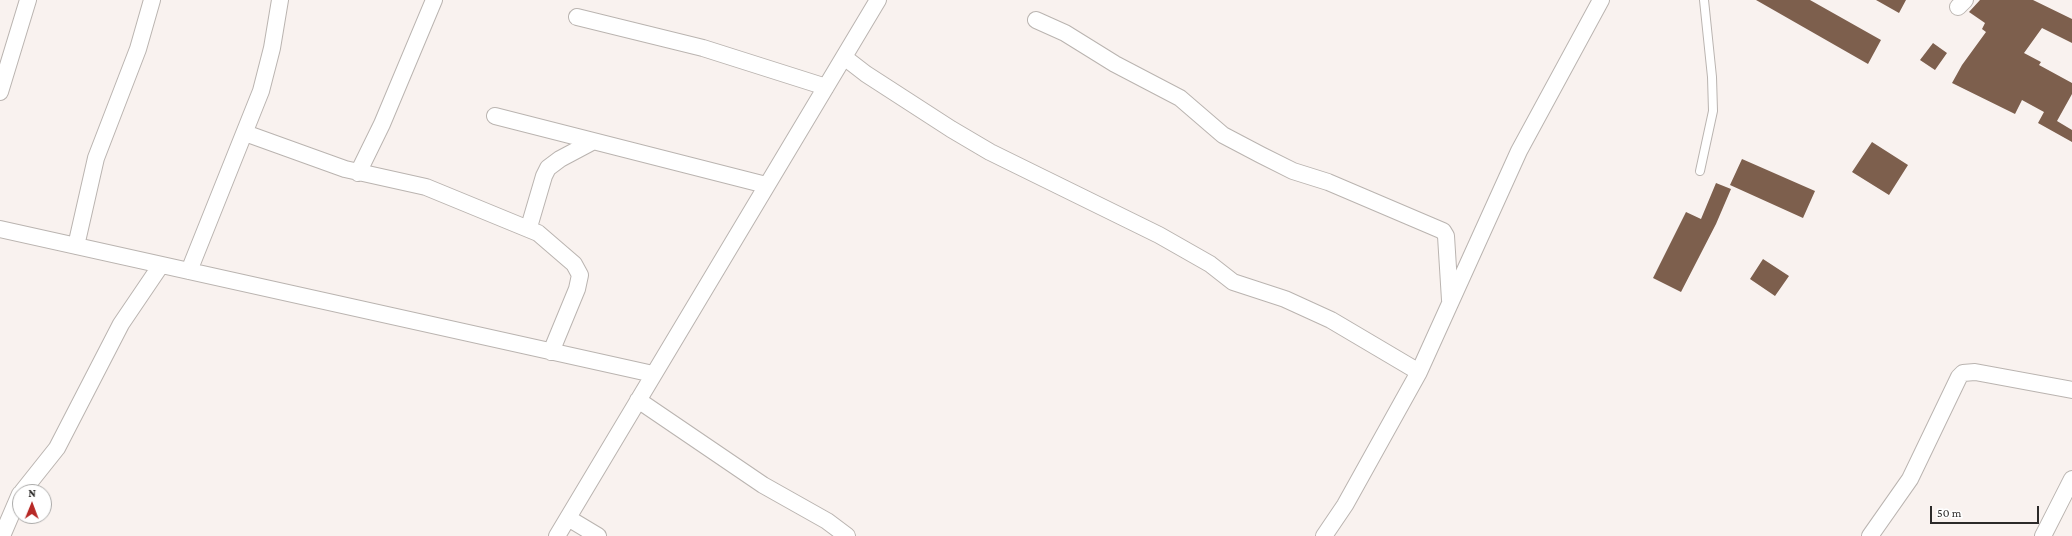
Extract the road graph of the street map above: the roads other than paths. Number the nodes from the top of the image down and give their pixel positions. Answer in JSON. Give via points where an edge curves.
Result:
{"nodes":[{"id":1,"x":28,"y":0,"type":"edge"},
{"id":2,"x":152,"y":0,"type":"edge"},
{"id":3,"x":280,"y":0,"type":"edge"},
{"id":4,"x":434,"y":0,"type":"edge"},
{"id":5,"x":878,"y":0,"type":"edge"},
{"id":6,"x":1704,"y":0,"type":"edge"},
{"id":7,"x":1594,"y":3,"type":"edge"},
{"id":8,"x":577,"y":17,"type":"dead end"},
{"id":9,"x":1036,"y":20,"type":"dead end"},
{"id":10,"x":844,"y":57,"type":"junction"},
{"id":11,"x":826,"y":87,"type":"junction"},
{"id":12,"x":0,"y":92,"type":"edge"},
{"id":13,"x":495,"y":116,"type":"dead end"},
{"id":14,"x":245,"y":133,"type":"junction"},
{"id":15,"x":592,"y":142,"type":"junction"},
{"id":16,"x":1700,"y":171,"type":"dead end"},
{"id":17,"x":358,"y":173,"type":"junction"},
{"id":18,"x":766,"y":185,"type":"junction"},
{"id":19,"x":529,"y":227,"type":"junction"},
{"id":20,"x":0,"y":229,"type":"edge"},
{"id":21,"x":76,"y":246,"type":"junction"},
{"id":22,"x":161,"y":265,"type":"junction"},
{"id":23,"x":190,"y":271,"type":"junction"},
{"id":24,"x":1450,"y":304,"type":"junction"},
{"id":25,"x":551,"y":352,"type":"junction"},
{"id":26,"x":1419,"y":372,"type":"junction"},
{"id":27,"x":653,"y":374,"type":"junction"},
{"id":28,"x":2072,"y":390,"type":"edge"},
{"id":29,"x":638,"y":400,"type":"junction"},
{"id":30,"x":2072,"y":479,"type":"edge"},
{"id":31,"x":28,"y":484,"type":"edge"},
{"id":32,"x":12,"y":513,"type":"edge"},
{"id":33,"x":568,"y":518,"type":"junction"},
{"id":34,"x":2,"y":536,"type":"edge"},
{"id":35,"x":558,"y":536,"type":"edge"},
{"id":36,"x":598,"y":536,"type":"edge"},
{"id":37,"x":847,"y":536,"type":"edge"},
{"id":38,"x":1324,"y":536,"type":"edge"},
{"id":39,"x":1870,"y":536,"type":"edge"},
{"id":40,"x":2043,"y":536,"type":"edge"}],
"edges":[{"from":1,"to":12,"type":"street"},
{"from":2,"to":21,"type":"street","via":[[138,49],[96,158]]},
{"from":3,"to":14,"type":"street","via":[[261,91]]},
{"from":4,"to":17,"type":"street","via":[[382,124]]},
{"from":5,"to":10,"type":"street"},
{"from":6,"to":16,"type":"lane","via":[[1713,111]]},
{"from":7,"to":24,"type":"street","via":[[1519,151]]},
{"from":8,"to":11,"type":"street","via":[[710,50]]},
{"from":9,"to":24,"type":"street","via":[[1065,33],[1115,64],[1180,98],[1224,135],[1261,155],[1293,171],[1328,182],[1443,231],[1446,236]]},
{"from":10,"to":11,"type":"street"},
{"from":10,"to":26,"type":"street","via":[[990,152],[1159,235],[1210,264],[1233,282],[1285,298],[1331,320]]},
{"from":11,"to":18,"type":"street"},
{"from":13,"to":15,"type":"street"},
{"from":14,"to":17,"type":"street"},
{"from":14,"to":23,"type":"street"},
{"from":15,"to":18,"type":"street"},
{"from":15,"to":19,"type":"street","via":[[548,168]]},
{"from":17,"to":19,"type":"street","via":[[426,187]]},
{"from":18,"to":27,"type":"street"},
{"from":19,"to":25,"type":"street","via":[[574,264],[580,275],[577,289]]},
{"from":20,"to":21,"type":"street"},
{"from":21,"to":22,"type":"street"},
{"from":22,"to":23,"type":"street"},
{"from":22,"to":31,"type":"street","via":[[121,324],[57,448]]},
{"from":23,"to":25,"type":"street"},
{"from":24,"to":26,"type":"street"},
{"from":25,"to":27,"type":"street"},
{"from":26,"to":38,"type":"street","via":[[1352,492]]},
{"from":27,"to":29,"type":"street"},
{"from":28,"to":39,"type":"street","via":[[1975,372],[1963,373],[1910,479]]},
{"from":29,"to":33,"type":"street"},
{"from":29,"to":37,"type":"street","via":[[763,485]]},
{"from":30,"to":40,"type":"street"},
{"from":32,"to":34,"type":"street"},
{"from":33,"to":35,"type":"street"},
{"from":33,"to":36,"type":"street"}]}
